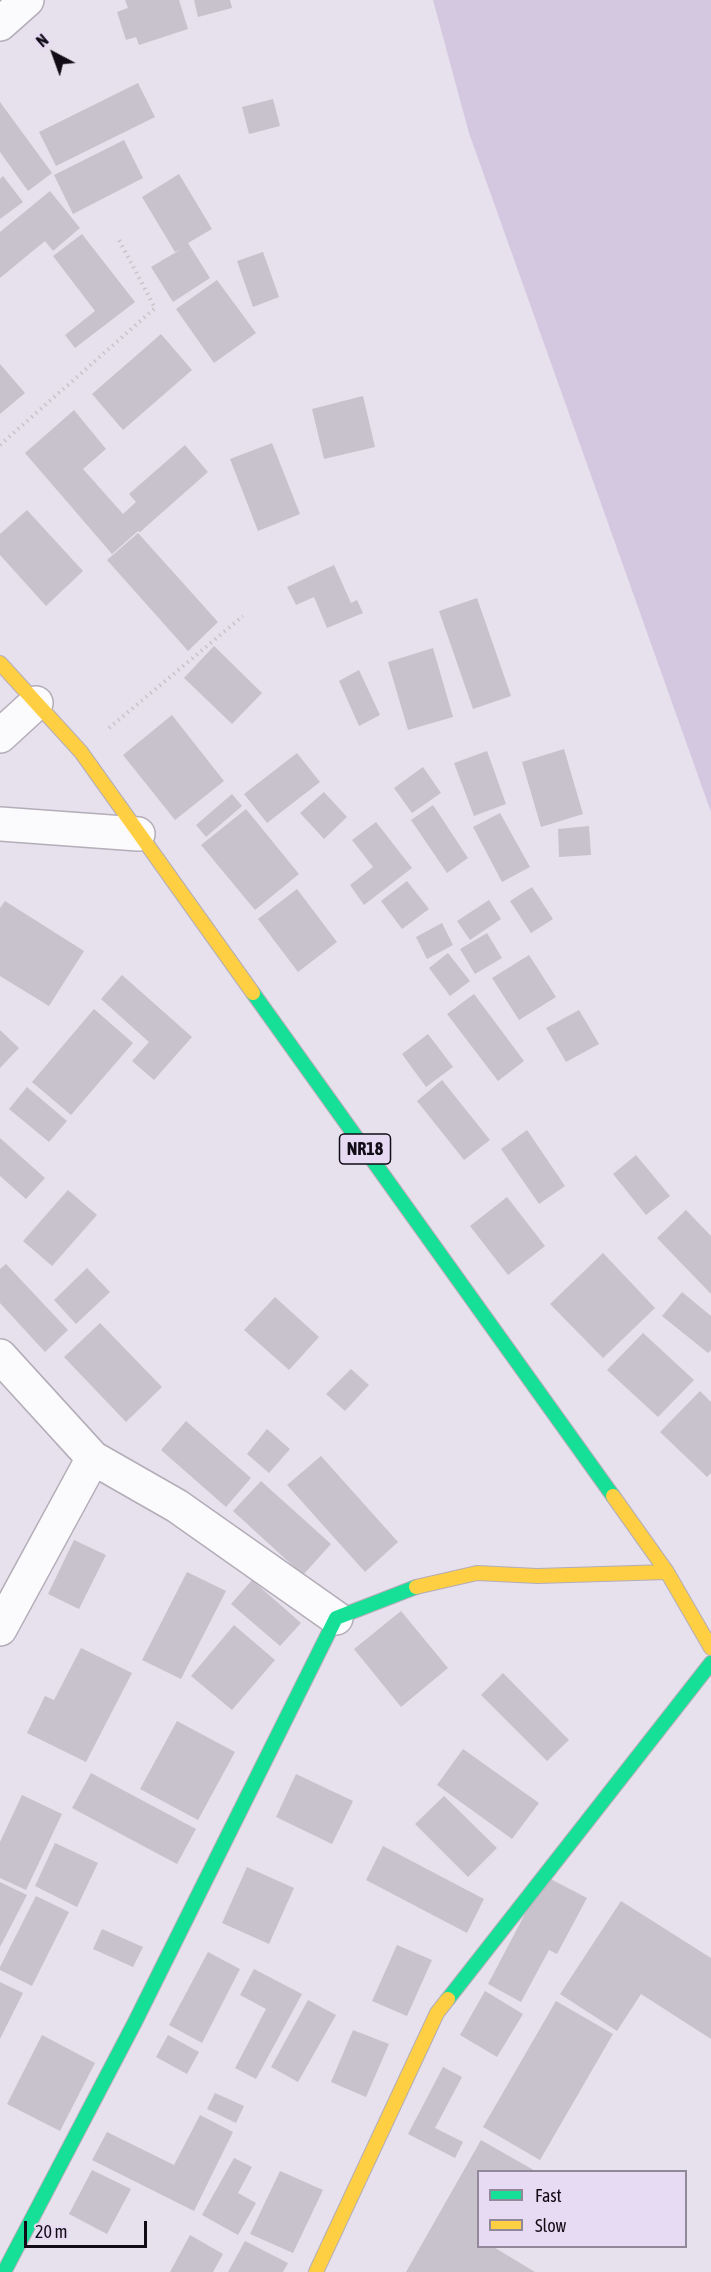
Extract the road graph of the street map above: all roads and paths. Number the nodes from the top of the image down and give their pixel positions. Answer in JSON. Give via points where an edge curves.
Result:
{"nodes":[{"id":1,"x":27,"y":0,"type":"edge"},
{"id":2,"x":0,"y":24,"type":"edge"},
{"id":3,"x":119,"y":240,"type":"dead end"},
{"id":4,"x":0,"y":445,"type":"edge"},
{"id":5,"x":243,"y":616,"type":"dead end"},
{"id":6,"x":0,"y":663,"type":"edge"},
{"id":7,"x":36,"y":704,"type":"junction"},
{"id":8,"x":0,"y":736,"type":"edge"},
{"id":9,"x":81,"y":752,"type":"junction"},
{"id":10,"x":0,"y":824,"type":"edge"},
{"id":11,"x":138,"y":834,"type":"junction"},
{"id":12,"x":0,"y":1356,"type":"edge"},
{"id":13,"x":93,"y":1458,"type":"junction"},
{"id":14,"x":667,"y":1572,"type":"junction"},
{"id":15,"x":336,"y":1618,"type":"junction"},
{"id":16,"x":0,"y":1629,"type":"edge"},
{"id":17,"x":711,"y":1648,"type":"edge"},
{"id":18,"x":711,"y":1663,"type":"edge"},
{"id":19,"x":4,"y":2272,"type":"edge"},
{"id":20,"x":316,"y":2272,"type":"edge"}],
"edges":[{"from":1,"to":2,"type":"street"},
{"from":3,"to":4,"type":"path","via":[[155,308]]},
{"from":5,"to":9,"type":"path"},
{"from":6,"to":7,"type":"street","number":"NR18"},
{"from":7,"to":8,"type":"street"},
{"from":7,"to":9,"type":"street","number":"NR18"},
{"from":9,"to":11,"type":"street","number":"NR18"},
{"from":10,"to":11,"type":"street"},
{"from":11,"to":14,"type":"street","number":"NR18"},
{"from":12,"to":13,"type":"street"},
{"from":13,"to":15,"type":"street","via":[[177,1506]]},
{"from":13,"to":16,"type":"street"},
{"from":14,"to":15,"type":"street","via":[[537,1576],[477,1573],[419,1586]]},
{"from":14,"to":17,"type":"street","number":"NR18"},
{"from":15,"to":19,"type":"street","via":[[135,2022]]},
{"from":18,"to":20,"type":"street","via":[[437,2013]]}]}
